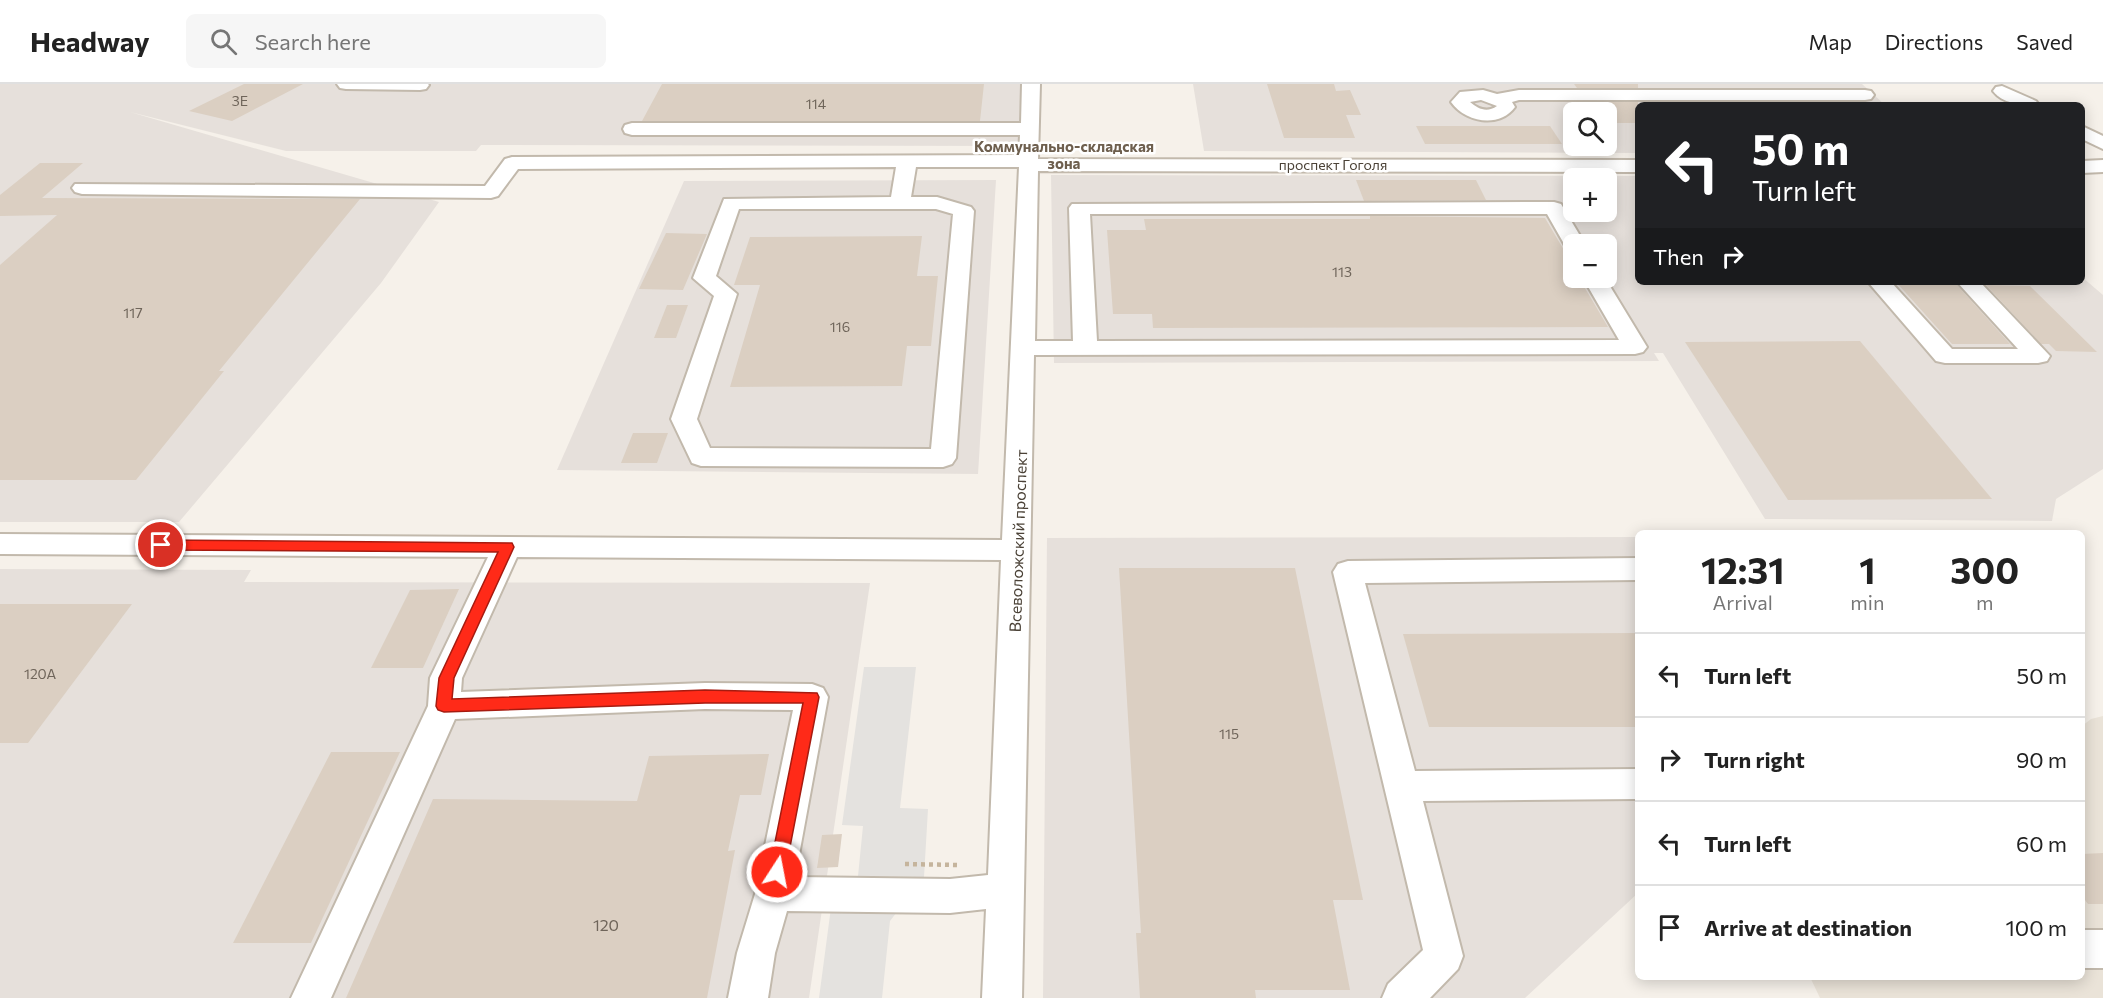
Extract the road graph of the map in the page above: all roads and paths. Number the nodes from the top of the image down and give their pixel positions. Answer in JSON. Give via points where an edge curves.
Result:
{"nodes":[{"id":1,"x":346,"y":84,"type":"edge"},
{"id":2,"x":1031,"y":84,"type":"edge"},
{"id":3,"x":420,"y":85,"type":"edge"},
{"id":4,"x":2002,"y":91,"type":"dead end"},
{"id":5,"x":1572,"y":95,"type":"junction"},
{"id":6,"x":1865,"y":95,"type":"edge"},
{"id":7,"x":1499,"y":99,"type":"dead end"},
{"id":8,"x":1577,"y":102,"type":"edge"},
{"id":9,"x":2024,"y":102,"type":"edge"},
{"id":10,"x":632,"y":129,"type":"dead end"},
{"id":11,"x":1029,"y":129,"type":"junction"},
{"id":12,"x":2085,"y":134,"type":"edge"},
{"id":13,"x":2103,"y":143,"type":"edge"},
{"id":14,"x":1617,"y":155,"type":"edge"},
{"id":15,"x":907,"y":163,"type":"junction"},
{"id":16,"x":1028,"y":163,"type":"junction"},
{"id":17,"x":1632,"y":169,"type":"edge"},
{"id":18,"x":82,"y":188,"type":"dead end"},
{"id":19,"x":900,"y":203,"type":"junction"},
{"id":20,"x":1569,"y":234,"type":"edge"},
{"id":21,"x":1882,"y":285,"type":"edge"},
{"id":22,"x":1971,"y":285,"type":"edge"},
{"id":23,"x":1600,"y":288,"type":"edge"},
{"id":24,"x":1023,"y":348,"type":"junction"},
{"id":25,"x":1085,"y":348,"type":"junction"},
{"id":26,"x":0,"y":544,"type":"edge"},
{"id":27,"x":507,"y":547,"type":"junction"},
{"id":28,"x":1018,"y":550,"type":"junction"},
{"id":29,"x":1635,"y":569,"type":"edge"},
{"id":30,"x":444,"y":706,"type":"junction"},
{"id":31,"x":1635,"y":784,"type":"edge"},
{"id":32,"x":1401,"y":786,"type":"junction"},
{"id":33,"x":905,"y":864,"type":"dead end"},
{"id":34,"x":967,"y":865,"type":"dead end"},
{"id":35,"x":1006,"y":890,"type":"junction"},
{"id":36,"x":773,"y":894,"type":"junction"},
{"id":37,"x":2085,"y":948,"type":"edge"},
{"id":38,"x":2103,"y":949,"type":"edge"},
{"id":39,"x":311,"y":998,"type":"edge"},
{"id":40,"x":748,"y":998,"type":"edge"},
{"id":41,"x":1002,"y":998,"type":"edge"},
{"id":42,"x":1402,"y":998,"type":"edge"}],
"edges":[{"from":1,"to":3,"type":"street"},
{"from":2,"to":11,"type":"street","name":"Всеволожский проспект"},
{"from":4,"to":9,"type":"street"},
{"from":5,"to":6,"type":"street"},
{"from":5,"to":7,"type":"street"},
{"from":5,"to":8,"type":"street"},
{"from":10,"to":11,"type":"street"},
{"from":11,"to":16,"type":"street","name":"Всеволожский проспект"},
{"from":12,"to":13,"type":"street"},
{"from":14,"to":17,"type":"street"},
{"from":15,"to":16,"type":"street","name":"проспект Гоголя"},
{"from":15,"to":18,"type":"street","name":"проспект Гоголя","via":[[512,163],[491,192]]},
{"from":15,"to":19,"type":"street"},
{"from":16,"to":17,"type":"street","name":"проспект Гоголя"},
{"from":16,"to":24,"type":"street","name":"Всеволожский проспект"},
{"from":19,"to":19,"type":"street","via":[[731,203],[704,278],[726,294],[684,419],[701,457],[943,458],[964,211],[937,203]]},
{"from":20,"to":25,"type":"street","via":[[1554,208],[1079,208]]},
{"from":21,"to":22,"type":"street","via":[[1945,356],[2038,356]]},
{"from":23,"to":25,"type":"street","via":[[1635,347]]},
{"from":24,"to":25,"type":"street"},
{"from":24,"to":28,"type":"street","name":"Всеволожский проспект"},
{"from":26,"to":27,"type":"street"},
{"from":27,"to":28,"type":"street"},
{"from":27,"to":30,"type":"street","via":[[446,678]]},
{"from":28,"to":35,"type":"street","name":"Всеволожский проспект"},
{"from":29,"to":32,"type":"street","via":[[1348,572]]},
{"from":30,"to":36,"type":"street","via":[[705,696],[812,697]]},
{"from":30,"to":39,"type":"street"},
{"from":31,"to":32,"type":"street"},
{"from":32,"to":42,"type":"street","via":[[1444,956]]},
{"from":33,"to":34,"type":"path"},
{"from":35,"to":36,"type":"street","via":[[950,896]]},
{"from":35,"to":41,"type":"street","name":"Всеволожский проспект"},
{"from":36,"to":40,"type":"street"},
{"from":37,"to":38,"type":"street"}]}
